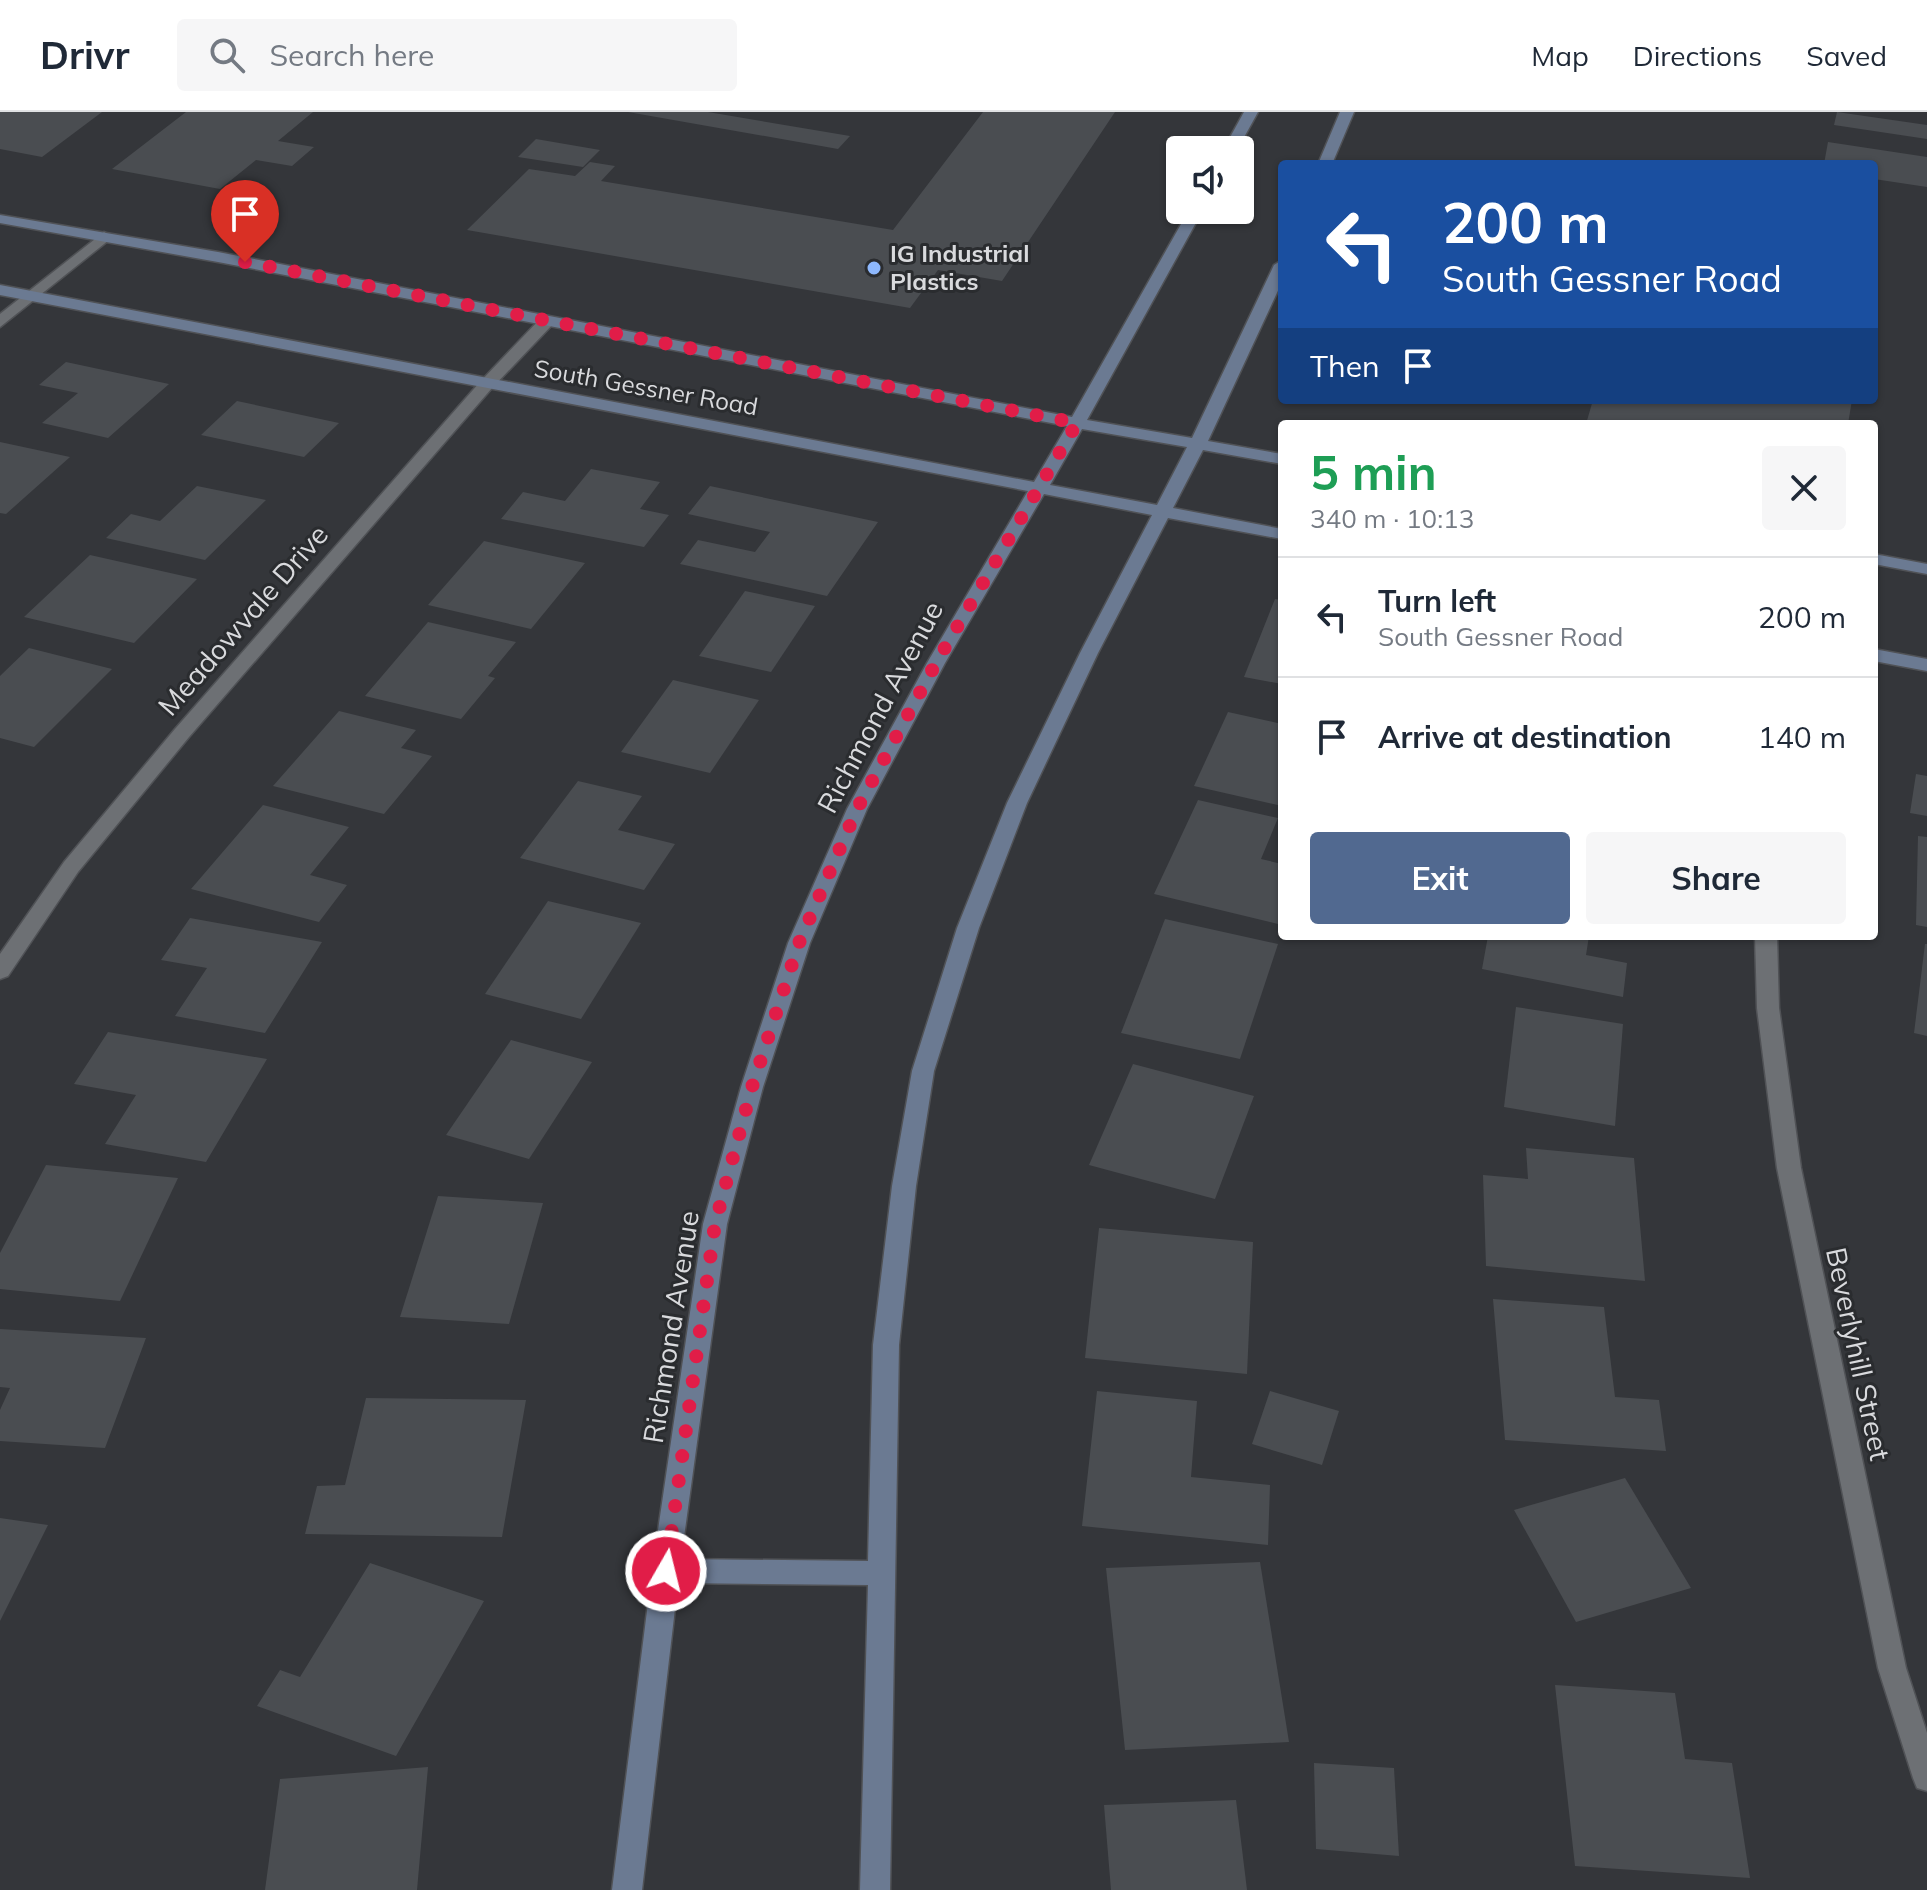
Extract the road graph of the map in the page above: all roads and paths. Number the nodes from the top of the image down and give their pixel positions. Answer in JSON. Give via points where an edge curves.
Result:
{"nodes":[{"id":1,"x":1251,"y":112,"type":"edge"},
{"id":2,"x":1346,"y":112,"type":"edge"},
{"id":3,"x":1238,"y":136,"type":"edge"},
{"id":4,"x":1327,"y":160,"type":"edge"},
{"id":5,"x":0,"y":219,"type":"edge"},
{"id":6,"x":1188,"y":224,"type":"edge"},
{"id":7,"x":104,"y":237,"type":"junction"},
{"id":8,"x":1278,"y":275,"type":"edge"},
{"id":9,"x":0,"y":290,"type":"edge"},
{"id":10,"x":32,"y":296,"type":"junction"},
{"id":11,"x":547,"y":321,"type":"junction"},
{"id":12,"x":0,"y":322,"type":"edge"},
{"id":13,"x":486,"y":385,"type":"junction"},
{"id":14,"x":1077,"y":423,"type":"junction"},
{"id":15,"x":1196,"y":444,"type":"junction"},
{"id":16,"x":1278,"y":458,"type":"edge"},
{"id":17,"x":1038,"y":487,"type":"junction"},
{"id":18,"x":1163,"y":512,"type":"junction"},
{"id":19,"x":1278,"y":533,"type":"edge"},
{"id":20,"x":1878,"y":560,"type":"edge"},
{"id":21,"x":1927,"y":569,"type":"edge"},
{"id":22,"x":1878,"y":656,"type":"edge"},
{"id":23,"x":1927,"y":665,"type":"edge"},
{"id":24,"x":1766,"y":940,"type":"edge"},
{"id":25,"x":0,"y":971,"type":"edge"},
{"id":26,"x":666,"y":1571,"type":"junction"},
{"id":27,"x":881,"y":1573,"type":"junction"},
{"id":28,"x":1927,"y":1778,"type":"edge"},
{"id":29,"x":627,"y":1890,"type":"edge"},
{"id":30,"x":875,"y":1890,"type":"edge"}],
"edges":[{"from":1,"to":3,"type":"main road"},
{"from":2,"to":4,"type":"main road"},
{"from":5,"to":7,"type":"main road","name":"South Gessner Road"},
{"from":6,"to":14,"type":"main road","name":"Richmond Avenue"},
{"from":7,"to":10,"type":"street"},
{"from":7,"to":11,"type":"main road","name":"South Gessner Road"},
{"from":8,"to":15,"type":"main road"},
{"from":9,"to":10,"type":"main road","name":"South Gessner Road"},
{"from":10,"to":12,"type":"street"},
{"from":10,"to":13,"type":"main road","name":"South Gessner Road"},
{"from":11,"to":13,"type":"street","name":"Meadowvale Drive"},
{"from":11,"to":14,"type":"main road","name":"South Gessner Road"},
{"from":13,"to":17,"type":"main road","name":"South Gessner Road"},
{"from":13,"to":25,"type":"street","name":"Meadowvale Drive","via":[[172,745],[71,867]]},
{"from":14,"to":15,"type":"main road","name":"South Gessner Road"},
{"from":14,"to":17,"type":"main road","name":"Richmond Avenue"},
{"from":15,"to":16,"type":"main road","name":"South Gessner Road"},
{"from":15,"to":18,"type":"main road"},
{"from":17,"to":18,"type":"main road","name":"South Gessner Road"},
{"from":17,"to":26,"type":"main road","name":"Richmond Avenue","via":[[857,809],[799,943],[715,1224]]},
{"from":18,"to":19,"type":"main road","name":"South Gessner Road"},
{"from":18,"to":27,"type":"main road","via":[[1017,803],[968,928],[923,1071],[886,1345]]},
{"from":20,"to":21,"type":"main road"},
{"from":22,"to":23,"type":"main road"},
{"from":24,"to":28,"type":"street","name":"Beverlyhill Street","via":[[1768,1008],[1789,1168],[1892,1668]]},
{"from":26,"to":27,"type":"main road"},
{"from":26,"to":29,"type":"main road","name":"Richmond Avenue"},
{"from":27,"to":30,"type":"main road"}]}
